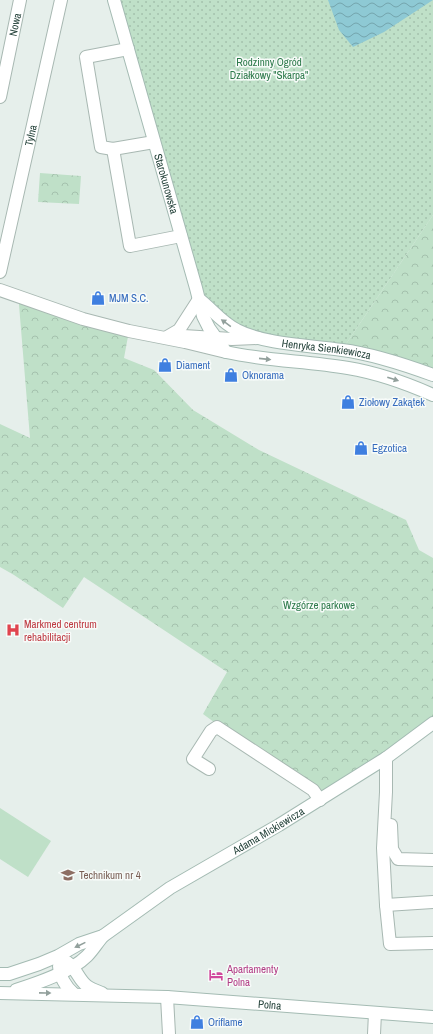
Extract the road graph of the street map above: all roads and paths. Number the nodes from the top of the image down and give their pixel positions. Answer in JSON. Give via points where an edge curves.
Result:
{"nodes":[{"id":1,"x":20,"y":0,"type":"edge"},
{"id":2,"x":61,"y":0,"type":"edge"},
{"id":3,"x":114,"y":0,"type":"edge"},
{"id":4,"x":128,"y":50,"type":"junction"},
{"id":5,"x":0,"y":97,"type":"edge"},
{"id":6,"x":154,"y":142,"type":"junction"},
{"id":7,"x":113,"y":150,"type":"junction"},
{"id":8,"x":181,"y":236,"type":"junction"},
{"id":9,"x":0,"y":272,"type":"edge"},
{"id":10,"x":0,"y":290,"type":"edge"},
{"id":11,"x":199,"y":299,"type":"junction"},
{"id":12,"x":166,"y":338,"type":"junction"},
{"id":13,"x":216,"y":338,"type":"junction"},
{"id":14,"x":258,"y":338,"type":"junction"},
{"id":15,"x":226,"y":352,"type":"junction"},
{"id":16,"x":433,"y":376,"type":"edge"},
{"id":17,"x":433,"y":395,"type":"edge"},
{"id":18,"x":433,"y":723,"type":"edge"},
{"id":19,"x":386,"y":758,"type":"junction"},
{"id":20,"x":209,"y":769,"type":"dead end"},
{"id":21,"x":386,"y":792,"type":"junction"},
{"id":22,"x":320,"y":800,"type":"junction"},
{"id":23,"x":433,"y":860,"type":"edge"},
{"id":24,"x":433,"y":902,"type":"edge"},
{"id":25,"x":386,"y":905,"type":"junction"},
{"id":26,"x":103,"y":936,"type":"junction"},
{"id":27,"x":433,"y":943,"type":"edge"},
{"id":28,"x":58,"y":956,"type":"junction"},
{"id":29,"x":73,"y":966,"type":"junction"},
{"id":30,"x":59,"y":973,"type":"junction"},
{"id":31,"x":0,"y":974,"type":"edge"},
{"id":32,"x":3,"y":993,"type":"edge"},
{"id":33,"x":74,"y":994,"type":"junction"},
{"id":34,"x":106,"y":995,"type":"junction"},
{"id":35,"x":167,"y":997,"type":"junction"},
{"id":36,"x":375,"y":1013,"type":"junction"},
{"id":37,"x":433,"y":1017,"type":"edge"},
{"id":38,"x":169,"y":1034,"type":"edge"},
{"id":39,"x":374,"y":1034,"type":"edge"}],
"edges":[{"from":1,"to":5,"type":"street","name":"Nowa"},
{"from":2,"to":9,"type":"street","name":"Tylna"},
{"from":3,"to":4,"type":"street","name":"Starokunowska"},
{"from":4,"to":6,"type":"street","name":"Starokunowska"},
{"from":4,"to":7,"type":"street","via":[[86,57],[101,147]]},
{"from":6,"to":7,"type":"street"},
{"from":6,"to":8,"type":"street","name":"Starokunowska"},
{"from":7,"to":8,"type":"street","via":[[130,246]]},
{"from":8,"to":11,"type":"street","name":"Starokunowska"},
{"from":10,"to":12,"type":"street","name":"Henryka Sienkiewicza","via":[[83,319]]},
{"from":11,"to":12,"type":"street","via":[[179,330]]},
{"from":11,"to":13,"type":"street","via":[[203,316]]},
{"from":14,"to":11,"type":"street","one_way":true,"via":[[236,330],[222,321]]},
{"from":12,"to":13,"type":"street","name":"Henryka Sienkiewicza"},
{"from":12,"to":15,"type":"street","name":"Henryka Sienkiewicza"},
{"from":13,"to":14,"type":"street","name":"Henryka Sienkiewicza"},
{"from":13,"to":15,"type":"street"},
{"from":14,"to":16,"type":"street","name":"Henryka Sienkiewicza","via":[[367,354]]},
{"from":15,"to":17,"type":"street","name":"Henryka Sienkiewicza","one_way":true,"via":[[354,369],[394,379]]},
{"from":18,"to":19,"type":"street","name":"Adama Mickiewicza"},
{"from":19,"to":21,"type":"street"},
{"from":19,"to":22,"type":"street","name":"Adama Mickiewicza"},
{"from":20,"to":22,"type":"street","via":[[193,759],[211,731],[217,727],[313,790]]},
{"from":21,"to":23,"type":"street","via":[[391,810],[392,849],[398,859]]},
{"from":21,"to":25,"type":"street","via":[[383,848]]},
{"from":22,"to":26,"type":"street","name":"Adama Mickiewicza","via":[[170,888]]},
{"from":24,"to":25,"type":"street"},
{"from":25,"to":27,"type":"street","via":[[390,944]]},
{"from":26,"to":28,"type":"street","name":"Adama Mickiewicza","one_way":true,"via":[[80,944]]},
{"from":26,"to":29,"type":"street","name":"Adama Mickiewicza","via":[[86,956]]},
{"from":28,"to":29,"type":"street","name":"Polna"},
{"from":28,"to":30,"type":"street"},
{"from":28,"to":31,"type":"street","name":"Adama Mickiewicza","via":[[9,974]]},
{"from":29,"to":30,"type":"street","name":"Adama Mickiewicza"},
{"from":29,"to":34,"type":"street","name":"Polna","via":[[86,986]]},
{"from":30,"to":32,"type":"street","name":"Adama Mickiewicza"},
{"from":30,"to":33,"type":"street","via":[[67,988]]},
{"from":32,"to":33,"type":"street","name":"Polna","one_way":true},
{"from":33,"to":34,"type":"street","name":"Polna"},
{"from":34,"to":35,"type":"street","name":"Polna"},
{"from":35,"to":36,"type":"street","name":"Polna"},
{"from":35,"to":38,"type":"street"},
{"from":36,"to":37,"type":"street","name":"Polna"},
{"from":36,"to":39,"type":"street"}]}
